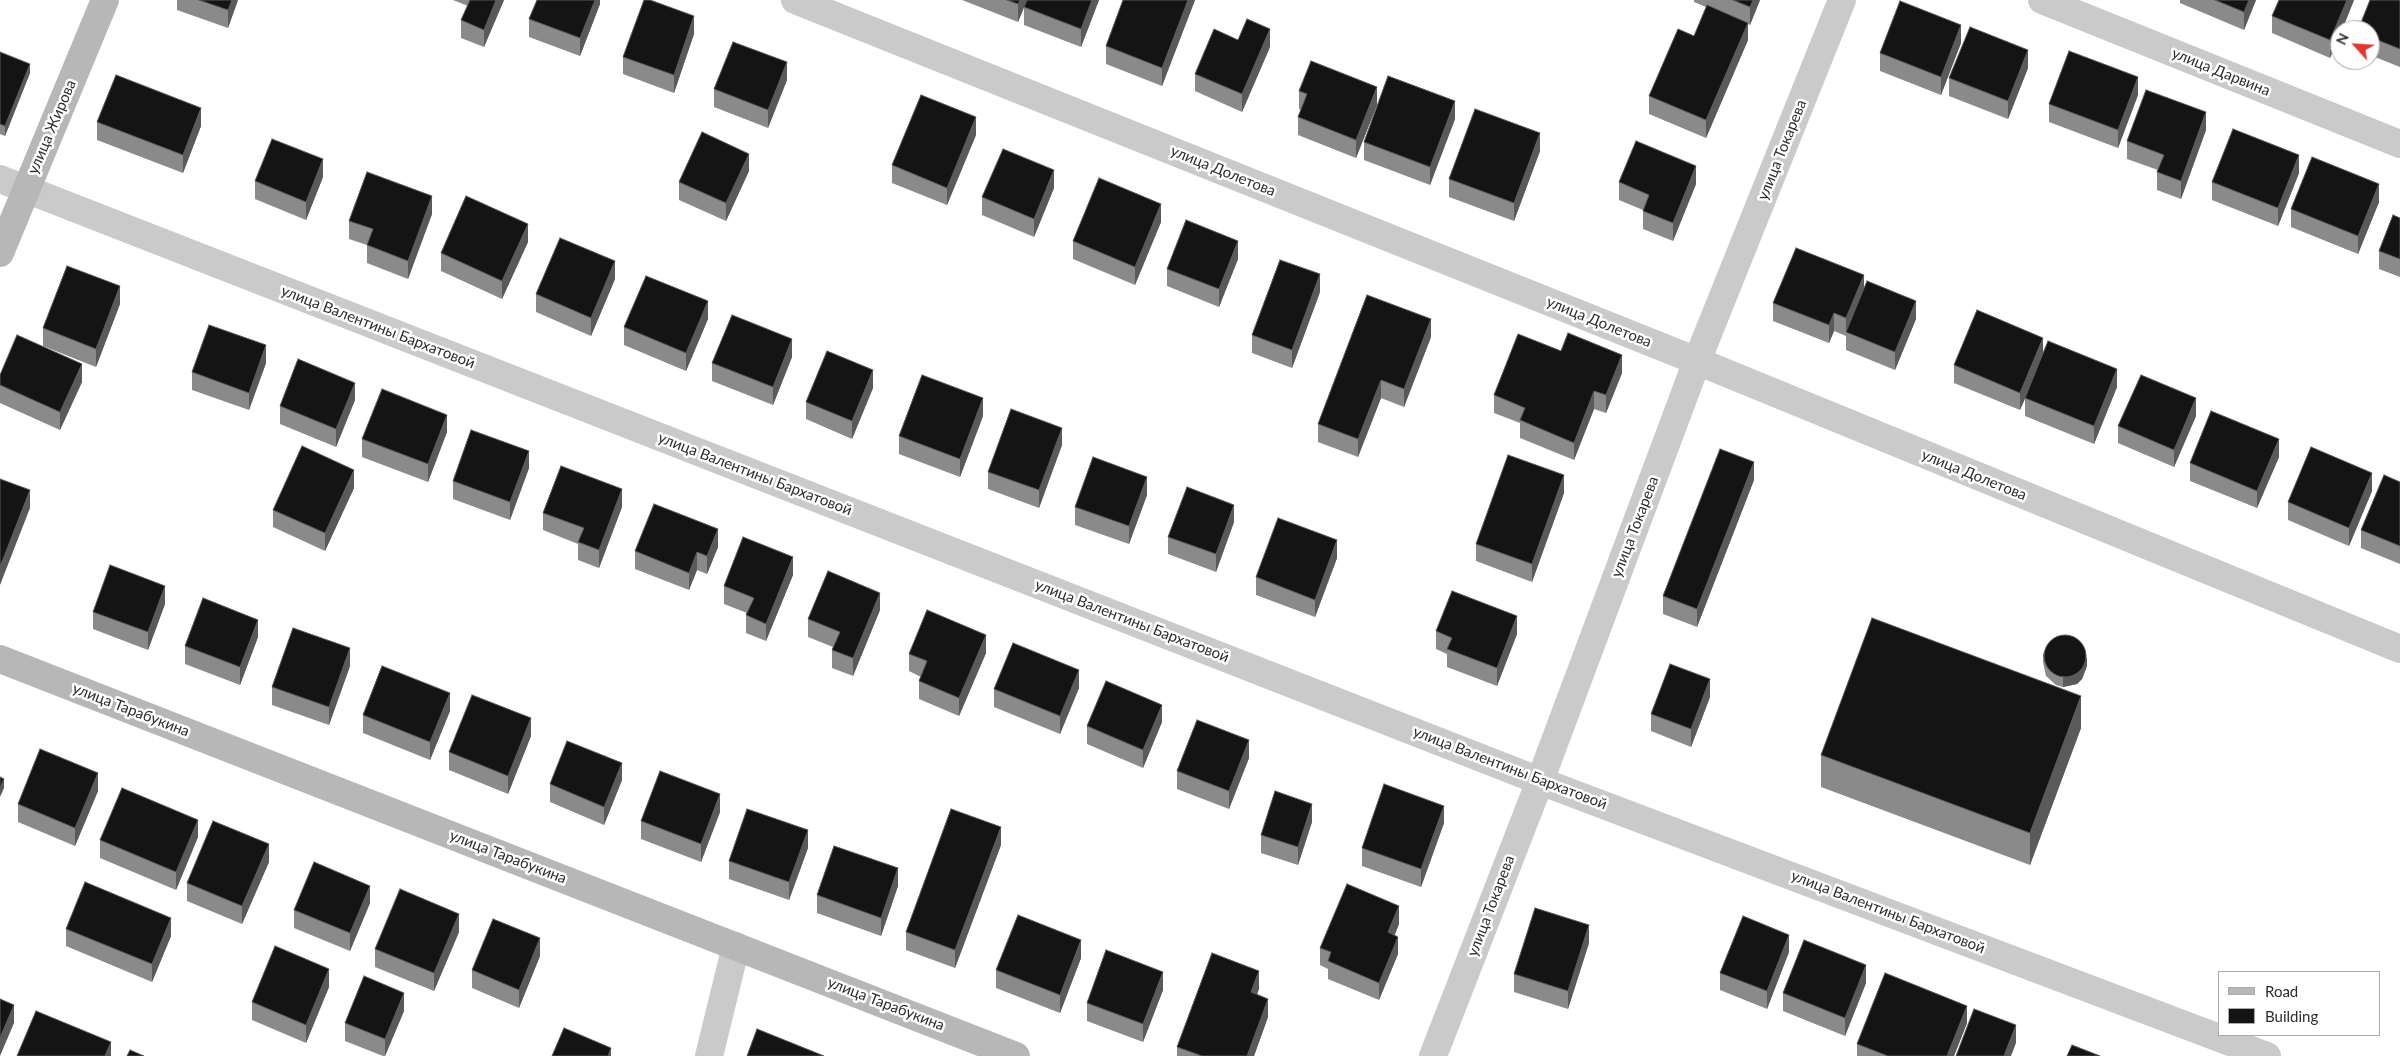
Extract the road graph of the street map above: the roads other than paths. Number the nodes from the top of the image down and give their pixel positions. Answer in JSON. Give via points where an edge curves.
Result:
{"nodes":[{"id":1,"x":105,"y":0,"type":"edge"},
{"id":2,"x":795,"y":0,"type":"edge"},
{"id":3,"x":1842,"y":0,"type":"edge"},
{"id":4,"x":2042,"y":0,"type":"edge"},
{"id":5,"x":2400,"y":144,"type":"edge"},
{"id":6,"x":0,"y":179,"type":"edge"},
{"id":7,"x":26,"y":190,"type":"junction"},
{"id":8,"x":0,"y":254,"type":"edge"},
{"id":9,"x":1697,"y":362,"type":"junction"},
{"id":10,"x":2400,"y":649,"type":"edge"},
{"id":11,"x":0,"y":659,"type":"edge"},
{"id":12,"x":1540,"y":781,"type":"junction"},
{"id":13,"x":736,"y":946,"type":"junction"},
{"id":14,"x":709,"y":1056,"type":"edge"},
{"id":15,"x":1016,"y":1056,"type":"edge"},
{"id":16,"x":1433,"y":1056,"type":"edge"},
{"id":17,"x":2267,"y":1056,"type":"edge"}],
"edges":[{"from":1,"to":7,"type":"main road","name":"улица Жирова"},
{"from":2,"to":9,"type":"street","name":"улица Долетова"},
{"from":3,"to":9,"type":"street","name":"улица Токарева"},
{"from":4,"to":5,"type":"street","name":"улица Дарвина"},
{"from":6,"to":7,"type":"street","name":"улица Валентины Бархатовой"},
{"from":7,"to":8,"type":"main road","name":"улица Жирова"},
{"from":7,"to":12,"type":"street","name":"улица Валентины Бархатовой"},
{"from":9,"to":10,"type":"street","name":"улица Долетова"},
{"from":9,"to":12,"type":"street","name":"улица Токарева"},
{"from":11,"to":13,"type":"main road","name":"улица Тарабукина"},
{"from":12,"to":16,"type":"street","name":"улица Токарева"},
{"from":12,"to":17,"type":"street","name":"улица Валентины Бархатовой"},
{"from":13,"to":14,"type":"street"},
{"from":13,"to":15,"type":"main road","name":"улица Тарабукина"}]}
